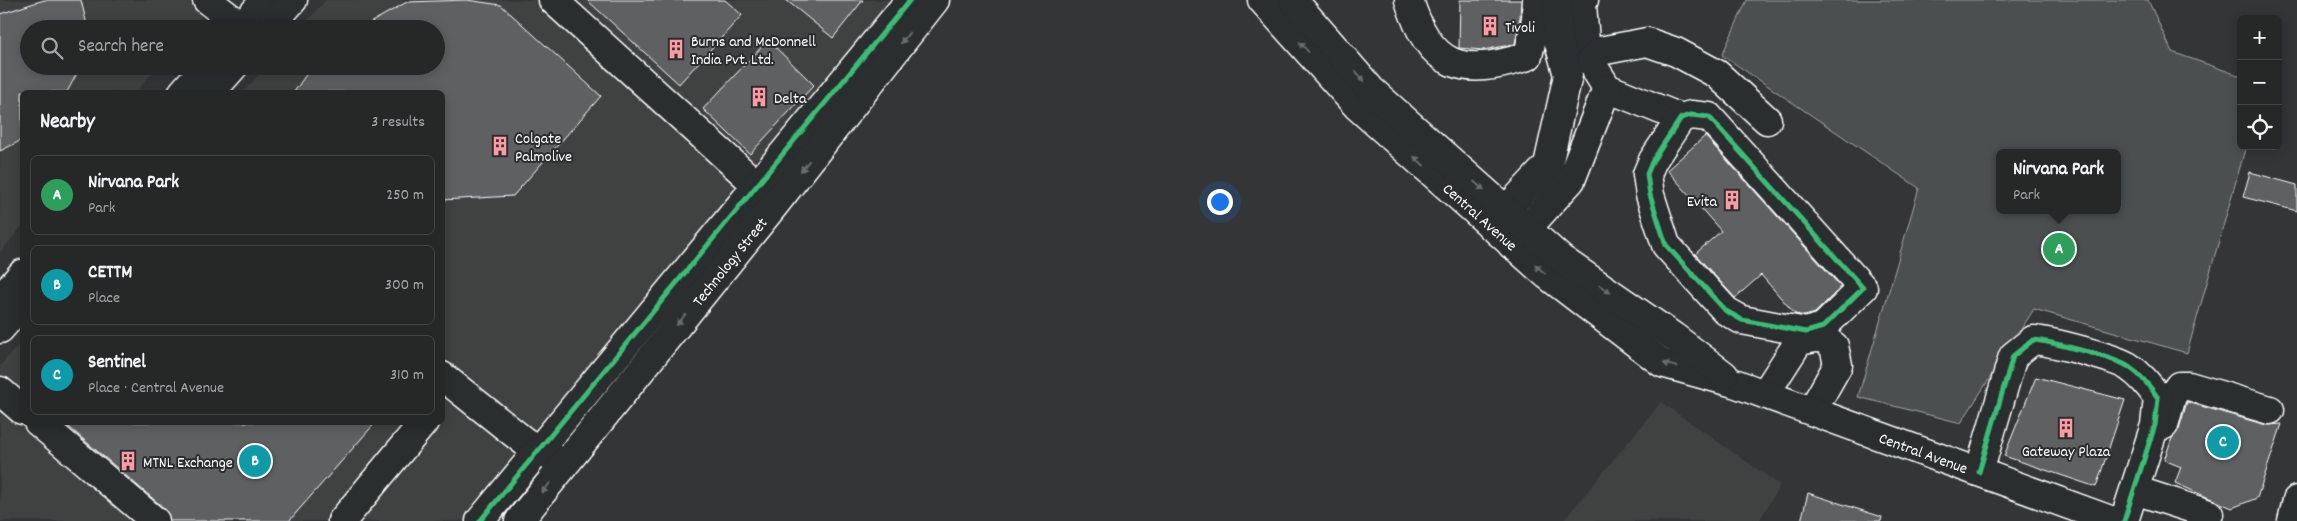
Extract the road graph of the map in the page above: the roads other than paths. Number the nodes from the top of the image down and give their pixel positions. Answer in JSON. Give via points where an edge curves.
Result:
{"nodes":[{"id":1,"x":207,"y":0,"type":"edge"},
{"id":2,"x":265,"y":0,"type":"edge"},
{"id":3,"x":293,"y":0,"type":"edge"},
{"id":4,"x":553,"y":0,"type":"edge"},
{"id":5,"x":910,"y":0,"type":"edge"},
{"id":6,"x":935,"y":0,"type":"edge"},
{"id":7,"x":1262,"y":0,"type":"edge"},
{"id":8,"x":1293,"y":0,"type":"edge"},
{"id":9,"x":1409,"y":0,"type":"edge"},
{"id":10,"x":1537,"y":0,"type":"edge"},
{"id":11,"x":1558,"y":0,"type":"edge"},
{"id":12,"x":1584,"y":0,"type":"edge"},
{"id":13,"x":236,"y":20,"type":"edge"},
{"id":14,"x":253,"y":20,"type":"edge"},
{"id":15,"x":261,"y":20,"type":"edge"},
{"id":16,"x":1579,"y":68,"type":"junction"},
{"id":17,"x":198,"y":75,"type":"edge"},
{"id":18,"x":226,"y":75,"type":"edge"},
{"id":19,"x":1607,"y":88,"type":"junction"},
{"id":20,"x":185,"y":90,"type":"edge"},
{"id":21,"x":213,"y":90,"type":"edge"},
{"id":22,"x":1681,"y":118,"type":"junction"},
{"id":23,"x":1767,"y":120,"type":"dead end"},
{"id":24,"x":1543,"y":171,"type":"junction"},
{"id":25,"x":1565,"y":188,"type":"junction"},
{"id":26,"x":767,"y":195,"type":"junction"},
{"id":27,"x":1499,"y":218,"type":"junction"},
{"id":28,"x":1520,"y":237,"type":"junction"},
{"id":29,"x":20,"y":278,"type":"edge"},
{"id":30,"x":7,"y":306,"type":"edge"},
{"id":31,"x":447,"y":388,"type":"edge"},
{"id":32,"x":0,"y":391,"type":"edge"},
{"id":33,"x":1765,"y":394,"type":"junction"},
{"id":34,"x":20,"y":408,"type":"edge"},
{"id":35,"x":2270,"y":410,"type":"dead end"},
{"id":36,"x":1812,"y":411,"type":"junction"},
{"id":37,"x":42,"y":425,"type":"edge"},
{"id":38,"x":422,"y":425,"type":"edge"},
{"id":39,"x":539,"y":449,"type":"junction"},
{"id":40,"x":564,"y":465,"type":"junction"},
{"id":41,"x":1979,"y":472,"type":"junction"},
{"id":42,"x":2144,"y":493,"type":"junction"},
{"id":43,"x":2297,"y":500,"type":"edge"},
{"id":44,"x":2209,"y":514,"type":"dead end"},
{"id":45,"x":482,"y":520,"type":"edge"},
{"id":46,"x":155,"y":521,"type":"edge"},
{"id":47,"x":342,"y":521,"type":"edge"},
{"id":48,"x":519,"y":521,"type":"edge"},
{"id":49,"x":2113,"y":521,"type":"edge"},
{"id":50,"x":2124,"y":521,"type":"edge"},
{"id":51,"x":2136,"y":521,"type":"edge"},
{"id":52,"x":2292,"y":521,"type":"edge"}],
"edges":[{"from":1,"to":13,"type":"street"},
{"from":2,"to":14,"type":"street"},
{"from":3,"to":15,"type":"street"},
{"from":4,"to":26,"type":"street"},
{"from":5,"to":26,"type":"street"},
{"from":6,"to":26,"type":"street","name":"Technology Street","one_way":true},
{"from":27,"to":7,"type":"street","name":"Central Avenue","one_way":true,"via":[[1357,106]]},
{"from":8,"to":27,"type":"street","name":"Central Avenue","one_way":true,"via":[[1371,90]]},
{"from":9,"to":10,"type":"street","via":[[1433,51],[1460,67],[1490,65],[1528,56]]},
{"from":11,"to":16,"type":"street","via":[[1556,36]]},
{"from":12,"to":16,"type":"street","via":[[1585,41]]},
{"from":16,"to":19,"type":"street"},
{"from":16,"to":23,"type":"street","via":[[1600,51],[1647,42],[1676,52],[1717,74]]},
{"from":16,"to":24,"type":"street"},
{"from":17,"to":20,"type":"street"},
{"from":18,"to":21,"type":"street"},
{"from":19,"to":22,"type":"street"},
{"from":19,"to":25,"type":"street"},
{"from":22,"to":22,"type":"street","via":[[1652,160],[1647,174],[1650,195],[1666,245],[1726,311],[1742,320],[1806,332],[1823,327],[1864,288],[1709,117],[1691,115]]},
{"from":24,"to":25,"type":"street"},
{"from":24,"to":27,"type":"street"},
{"from":25,"to":28,"type":"street"},
{"from":26,"to":39,"type":"street"},
{"from":26,"to":40,"type":"street","name":"Technology Street","one_way":true},
{"from":27,"to":28,"type":"street","name":"Central Avenue"},
{"from":28,"to":33,"type":"street","name":"Central Avenue","via":[[1561,259],[1734,383]]},
{"from":29,"to":30,"type":"street"},
{"from":31,"to":39,"type":"street"},
{"from":32,"to":34,"type":"street"},
{"from":33,"to":36,"type":"street","name":"Central Avenue"},
{"from":33,"to":36,"type":"street","via":[[1798,341],[1821,337],[1834,346],[1838,365]]},
{"from":35,"to":42,"type":"street","via":[[2189,386],[2179,386],[2172,396]]},
{"from":36,"to":41,"type":"street","name":"Central Avenue"},
{"from":37,"to":46,"type":"street"},
{"from":38,"to":47,"type":"street"},
{"from":39,"to":40,"type":"street"},
{"from":39,"to":45,"type":"street"},
{"from":40,"to":48,"type":"street","name":"Technology Street","one_way":true},
{"from":41,"to":49,"type":"street","name":"Central Avenue"},
{"from":41,"to":50,"type":"street","via":[[2013,356],[2033,340],[2047,341],[2128,366],[2158,398],[2155,425]]},
{"from":42,"to":44,"type":"street"},
{"from":42,"to":51,"type":"street"},
{"from":43,"to":52,"type":"street"}]}
